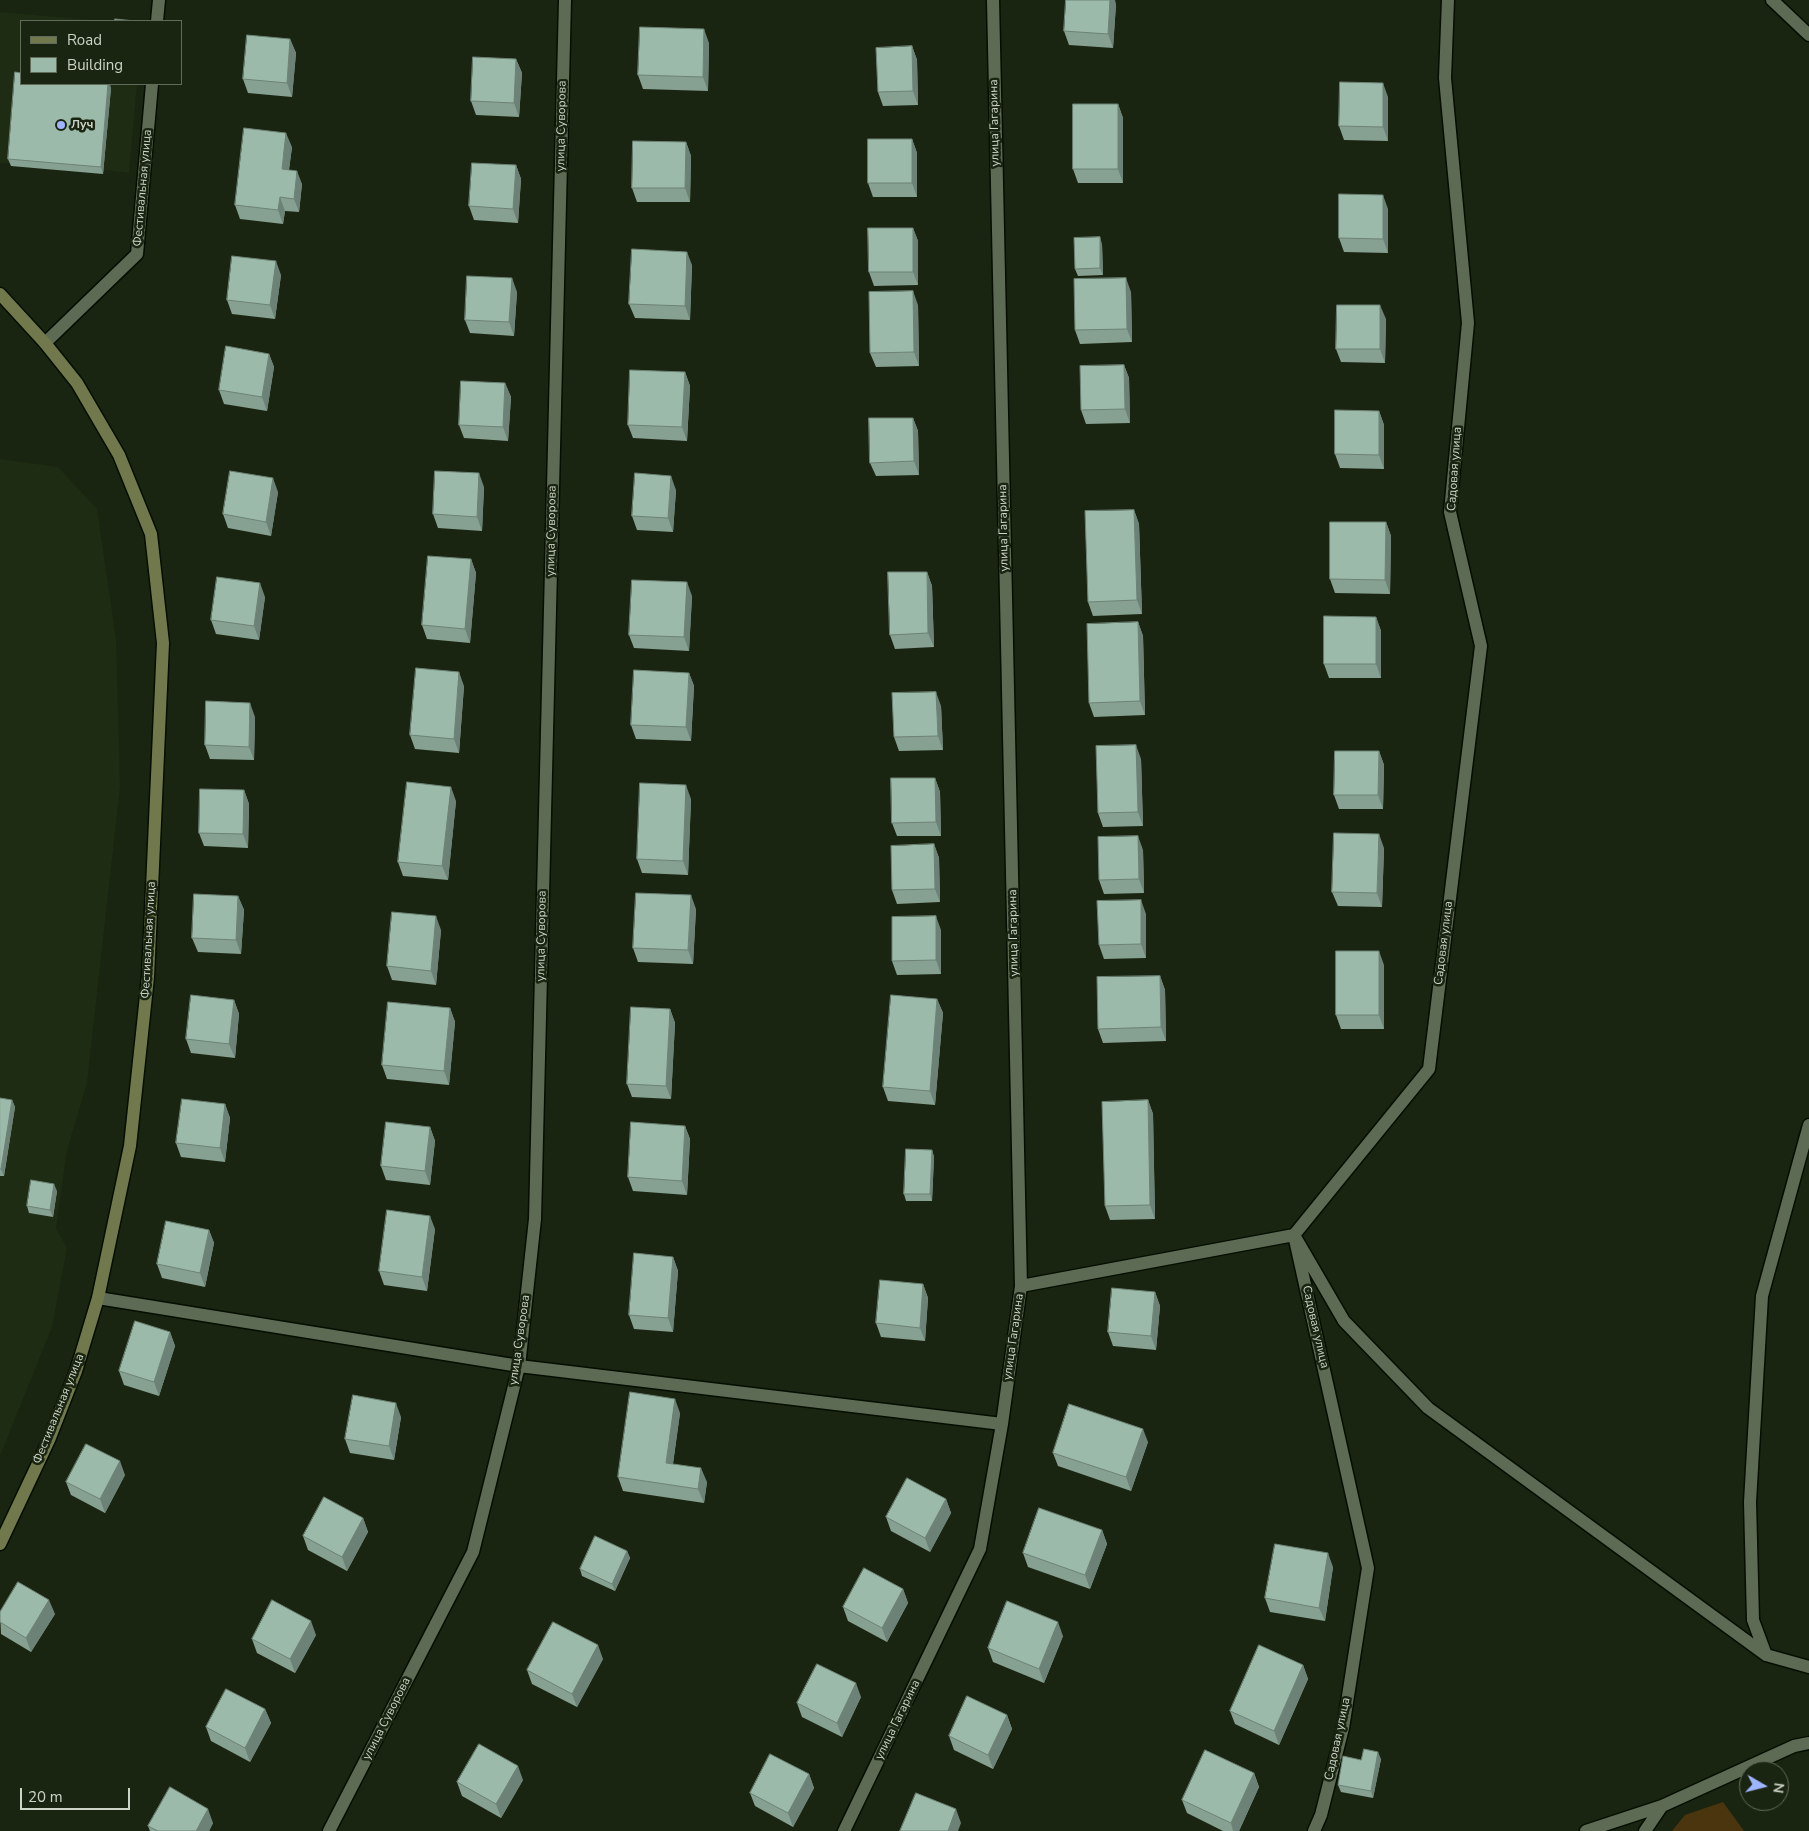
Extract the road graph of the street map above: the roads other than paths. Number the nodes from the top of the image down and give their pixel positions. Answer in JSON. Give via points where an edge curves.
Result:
{"nodes":[{"id":1,"x":159,"y":0,"type":"edge"},
{"id":2,"x":565,"y":0,"type":"edge"},
{"id":3,"x":993,"y":0,"type":"edge"},
{"id":4,"x":1448,"y":0,"type":"edge"},
{"id":5,"x":1772,"y":0,"type":"edge"},
{"id":6,"x":158,"y":20,"type":"edge"},
{"id":7,"x":1809,"y":35,"type":"edge"},
{"id":8,"x":152,"y":85,"type":"edge"},
{"id":9,"x":0,"y":294,"type":"edge"},
{"id":10,"x":45,"y":343,"type":"junction"},
{"id":11,"x":1809,"y":1125,"type":"edge"},
{"id":12,"x":1294,"y":1235,"type":"junction"},
{"id":13,"x":1021,"y":1286,"type":"junction"},
{"id":14,"x":98,"y":1298,"type":"junction"},
{"id":15,"x":519,"y":1366,"type":"junction"},
{"id":16,"x":1002,"y":1424,"type":"junction"},
{"id":17,"x":0,"y":1544,"type":"edge"},
{"id":18,"x":1766,"y":1656,"type":"junction"},
{"id":19,"x":1809,"y":1667,"type":"edge"},
{"id":20,"x":1809,"y":1743,"type":"edge"},
{"id":21,"x":1662,"y":1806,"type":"junction"},
{"id":22,"x":329,"y":1831,"type":"edge"},
{"id":23,"x":844,"y":1831,"type":"edge"},
{"id":24,"x":1314,"y":1831,"type":"edge"},
{"id":25,"x":1586,"y":1831,"type":"edge"},
{"id":26,"x":1645,"y":1831,"type":"edge"}],
"edges":[{"from":1,"to":6,"type":"street"},
{"from":2,"to":15,"type":"street","name":"улица Суворова","via":[[535,1219]]},
{"from":3,"to":13,"type":"street","name":"улица Гагарина"},
{"from":4,"to":12,"type":"street","name":"Садовая улица","via":[[1445,78],[1468,323],[1450,512],[1481,646],[1429,1069]]},
{"from":5,"to":7,"type":"street"},
{"from":8,"to":10,"type":"street","name":"Фестивальная улица","via":[[137,254]]},
{"from":9,"to":10,"type":"main road","name":"Фестивальная улица"},
{"from":10,"to":14,"type":"main road","name":"Фестивальная улица","via":[[77,383],[119,455],[151,534],[163,643],[148,977],[130,1146]]},
{"from":11,"to":18,"type":"street","via":[[1762,1296],[1750,1502],[1753,1620]]},
{"from":12,"to":13,"type":"street"},
{"from":12,"to":18,"type":"street","via":[[1344,1321],[1428,1408]]},
{"from":12,"to":24,"type":"street","name":"Садовая улица","via":[[1368,1568],[1343,1728]]},
{"from":13,"to":16,"type":"street","name":"улица Гагарина"},
{"from":14,"to":15,"type":"street"},
{"from":14,"to":17,"type":"main road","name":"Фестивальная улица","via":[[76,1371],[49,1440]]},
{"from":15,"to":16,"type":"street"},
{"from":15,"to":22,"type":"street","name":"улица Суворова","via":[[473,1552]]},
{"from":16,"to":23,"type":"street","name":"улица Гагарина","via":[[980,1549]]},
{"from":18,"to":19,"type":"street"},
{"from":20,"to":21,"type":"street","via":[[1794,1746]]},
{"from":21,"to":25,"type":"street"},
{"from":21,"to":26,"type":"street"}]}
